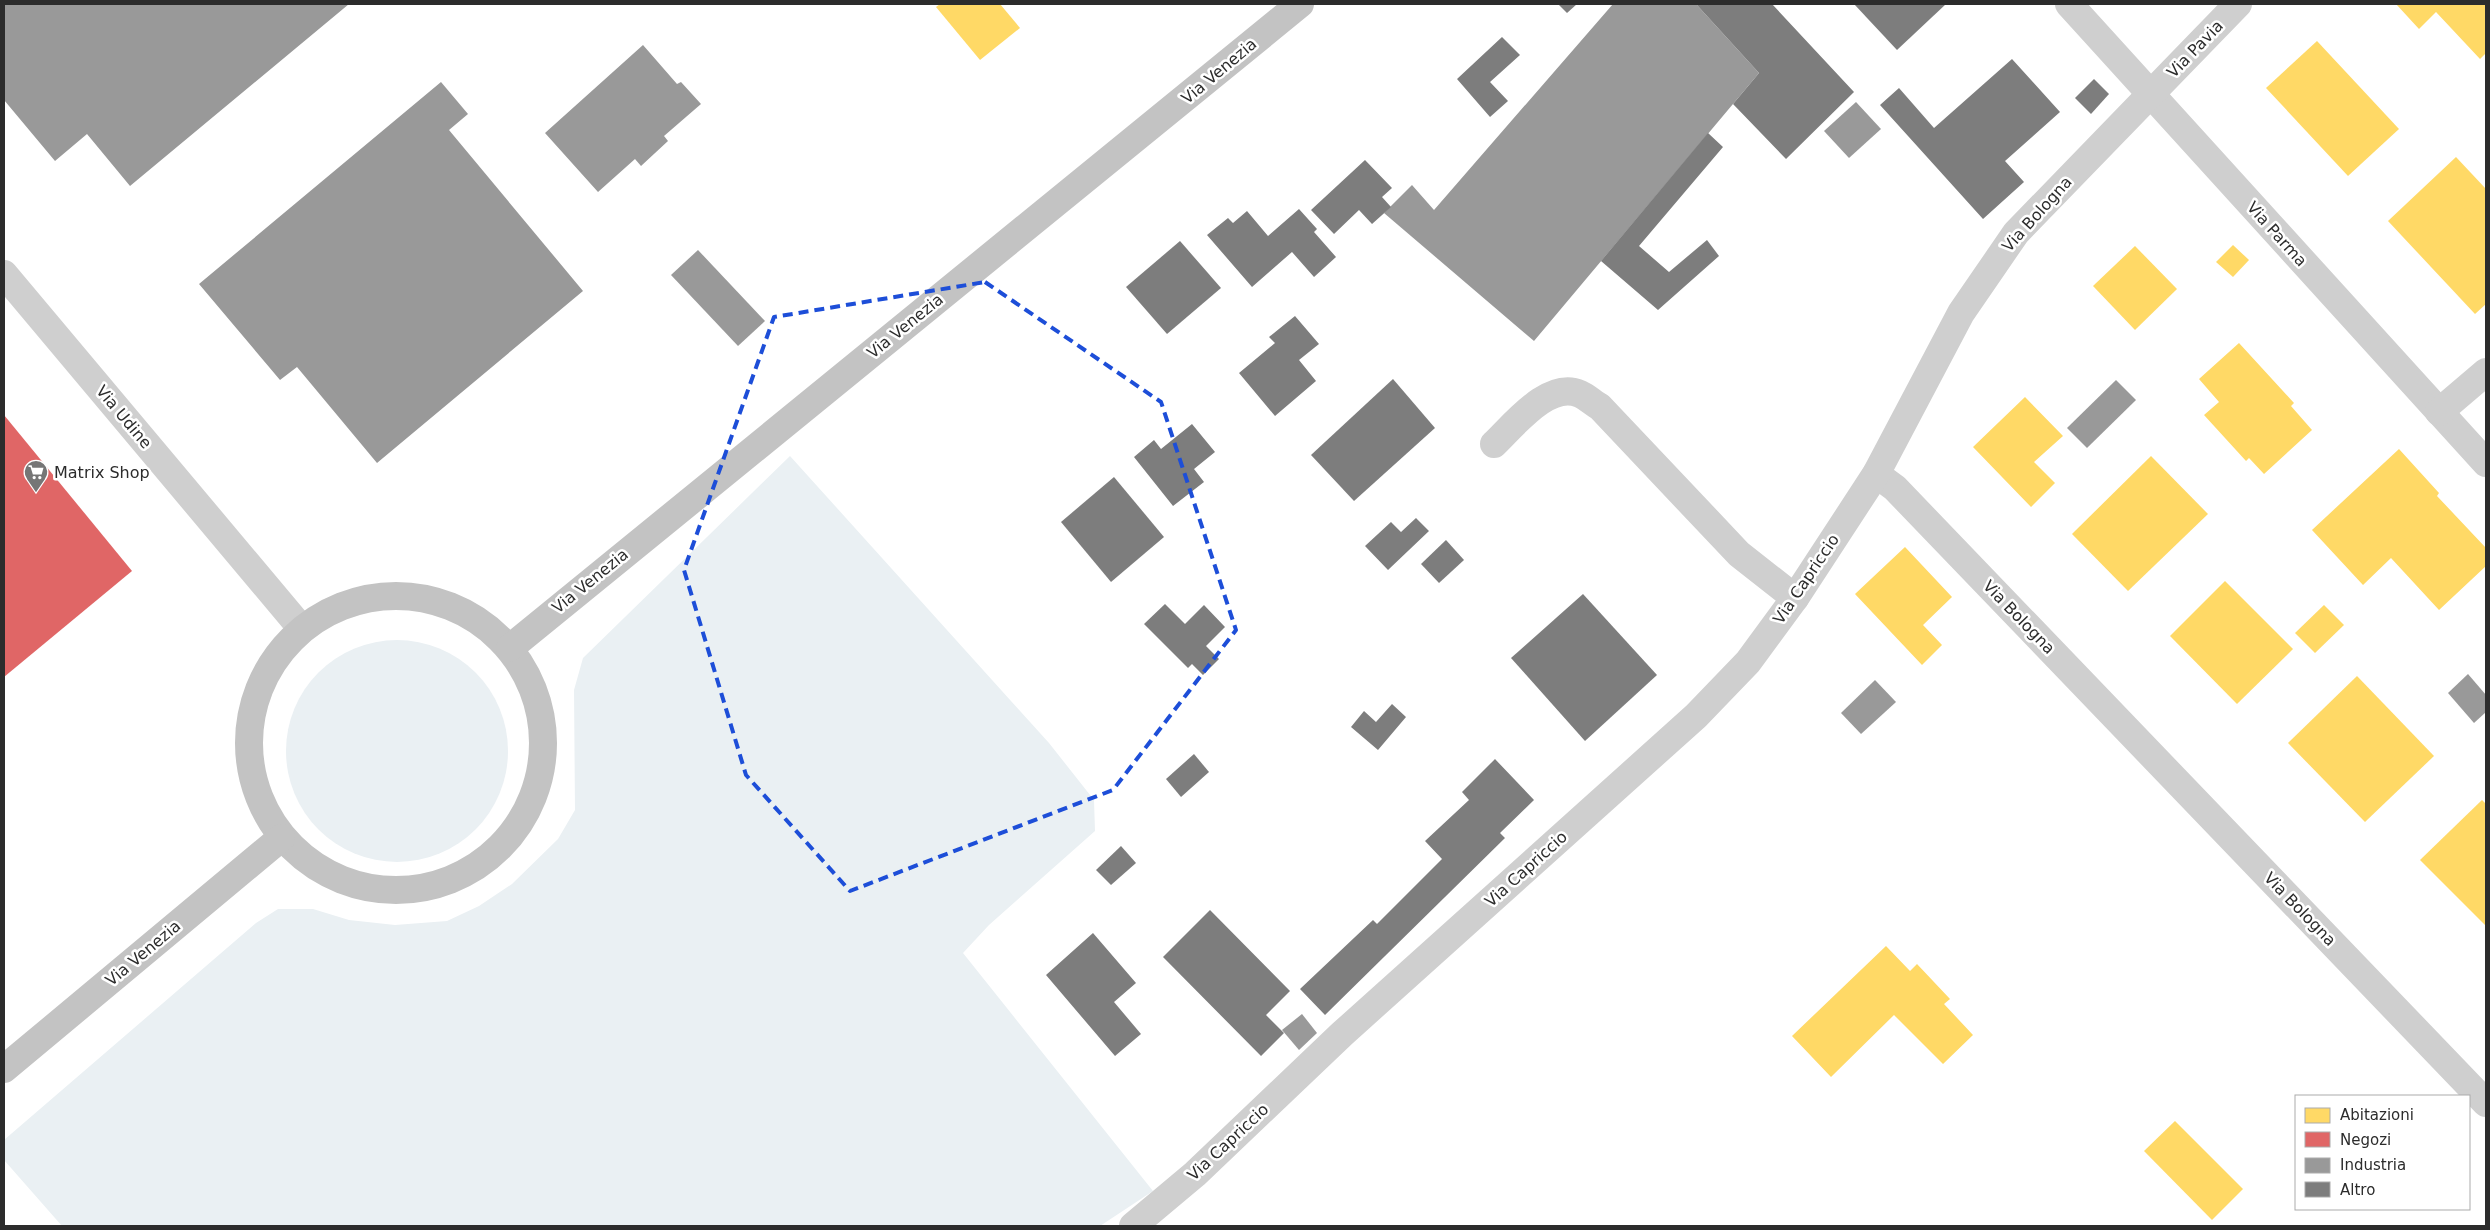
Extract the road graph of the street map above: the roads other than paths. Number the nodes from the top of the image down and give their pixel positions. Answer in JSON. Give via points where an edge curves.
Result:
{"nodes":[{"id":1,"x":1300,"y":4,"type":"edge"},
{"id":2,"x":2069,"y":4,"type":"edge"},
{"id":3,"x":2238,"y":4,"type":"edge"},
{"id":4,"x":2151,"y":95,"type":"junction"},
{"id":5,"x":4,"y":274,"type":"edge"},
{"id":6,"x":2486,"y":372,"type":"edge"},
{"id":7,"x":2439,"y":412,"type":"junction"},
{"id":8,"x":1494,"y":444,"type":"dead end"},
{"id":9,"x":2486,"y":463,"type":"edge"},
{"id":10,"x":1876,"y":474,"type":"junction"},
{"id":11,"x":1795,"y":598,"type":"junction"},
{"id":12,"x":302,"y":629,"type":"junction"},
{"id":13,"x":510,"y":648,"type":"junction"},
{"id":14,"x":281,"y":838,"type":"junction"},
{"id":15,"x":4,"y":1069,"type":"edge"},
{"id":16,"x":2486,"y":1103,"type":"edge"},
{"id":17,"x":1133,"y":1226,"type":"edge"}],
"edges":[{"from":1,"to":13,"type":"main road","name":"Via Venezia"},
{"from":2,"to":4,"type":"street","name":"Via Parma"},
{"from":3,"to":4,"type":"street","name":"Via Pavia"},
{"from":4,"to":7,"type":"street","name":"Via Parma"},
{"from":4,"to":10,"type":"street","name":"Via Bologna","via":[[2016,233],[1991,267],[1961,313]]},
{"from":5,"to":12,"type":"street","name":"Via Udine"},
{"from":6,"to":7,"type":"street"},
{"from":7,"to":9,"type":"street","name":"Via Parma"},
{"from":8,"to":11,"type":"street","via":[[1544,397],[1562,391],[1579,394],[1600,407],[1739,554]]},
{"from":10,"to":11,"type":"street","name":"Via Capriccio"},
{"from":10,"to":16,"type":"street","name":"Via Bologna","via":[[1895,488]]},
{"from":11,"to":17,"type":"street","name":"Via Capriccio","via":[[1748,662],[1696,716],[1342,1034],[1195,1174]]},
{"from":12,"to":13,"type":"main road","via":[[335,608],[372,597],[410,596],[447,604],[481,622]]},
{"from":12,"to":14,"type":"main road","via":[[271,664],[252,706],[248,752],[257,798]]},
{"from":13,"to":14,"type":"main road","via":[[534,688],[544,734],[539,780],[521,823],[490,858],[450,882],[405,892],[358,887],[316,869]]},
{"from":14,"to":15,"type":"main road","name":"Via Venezia"}]}
